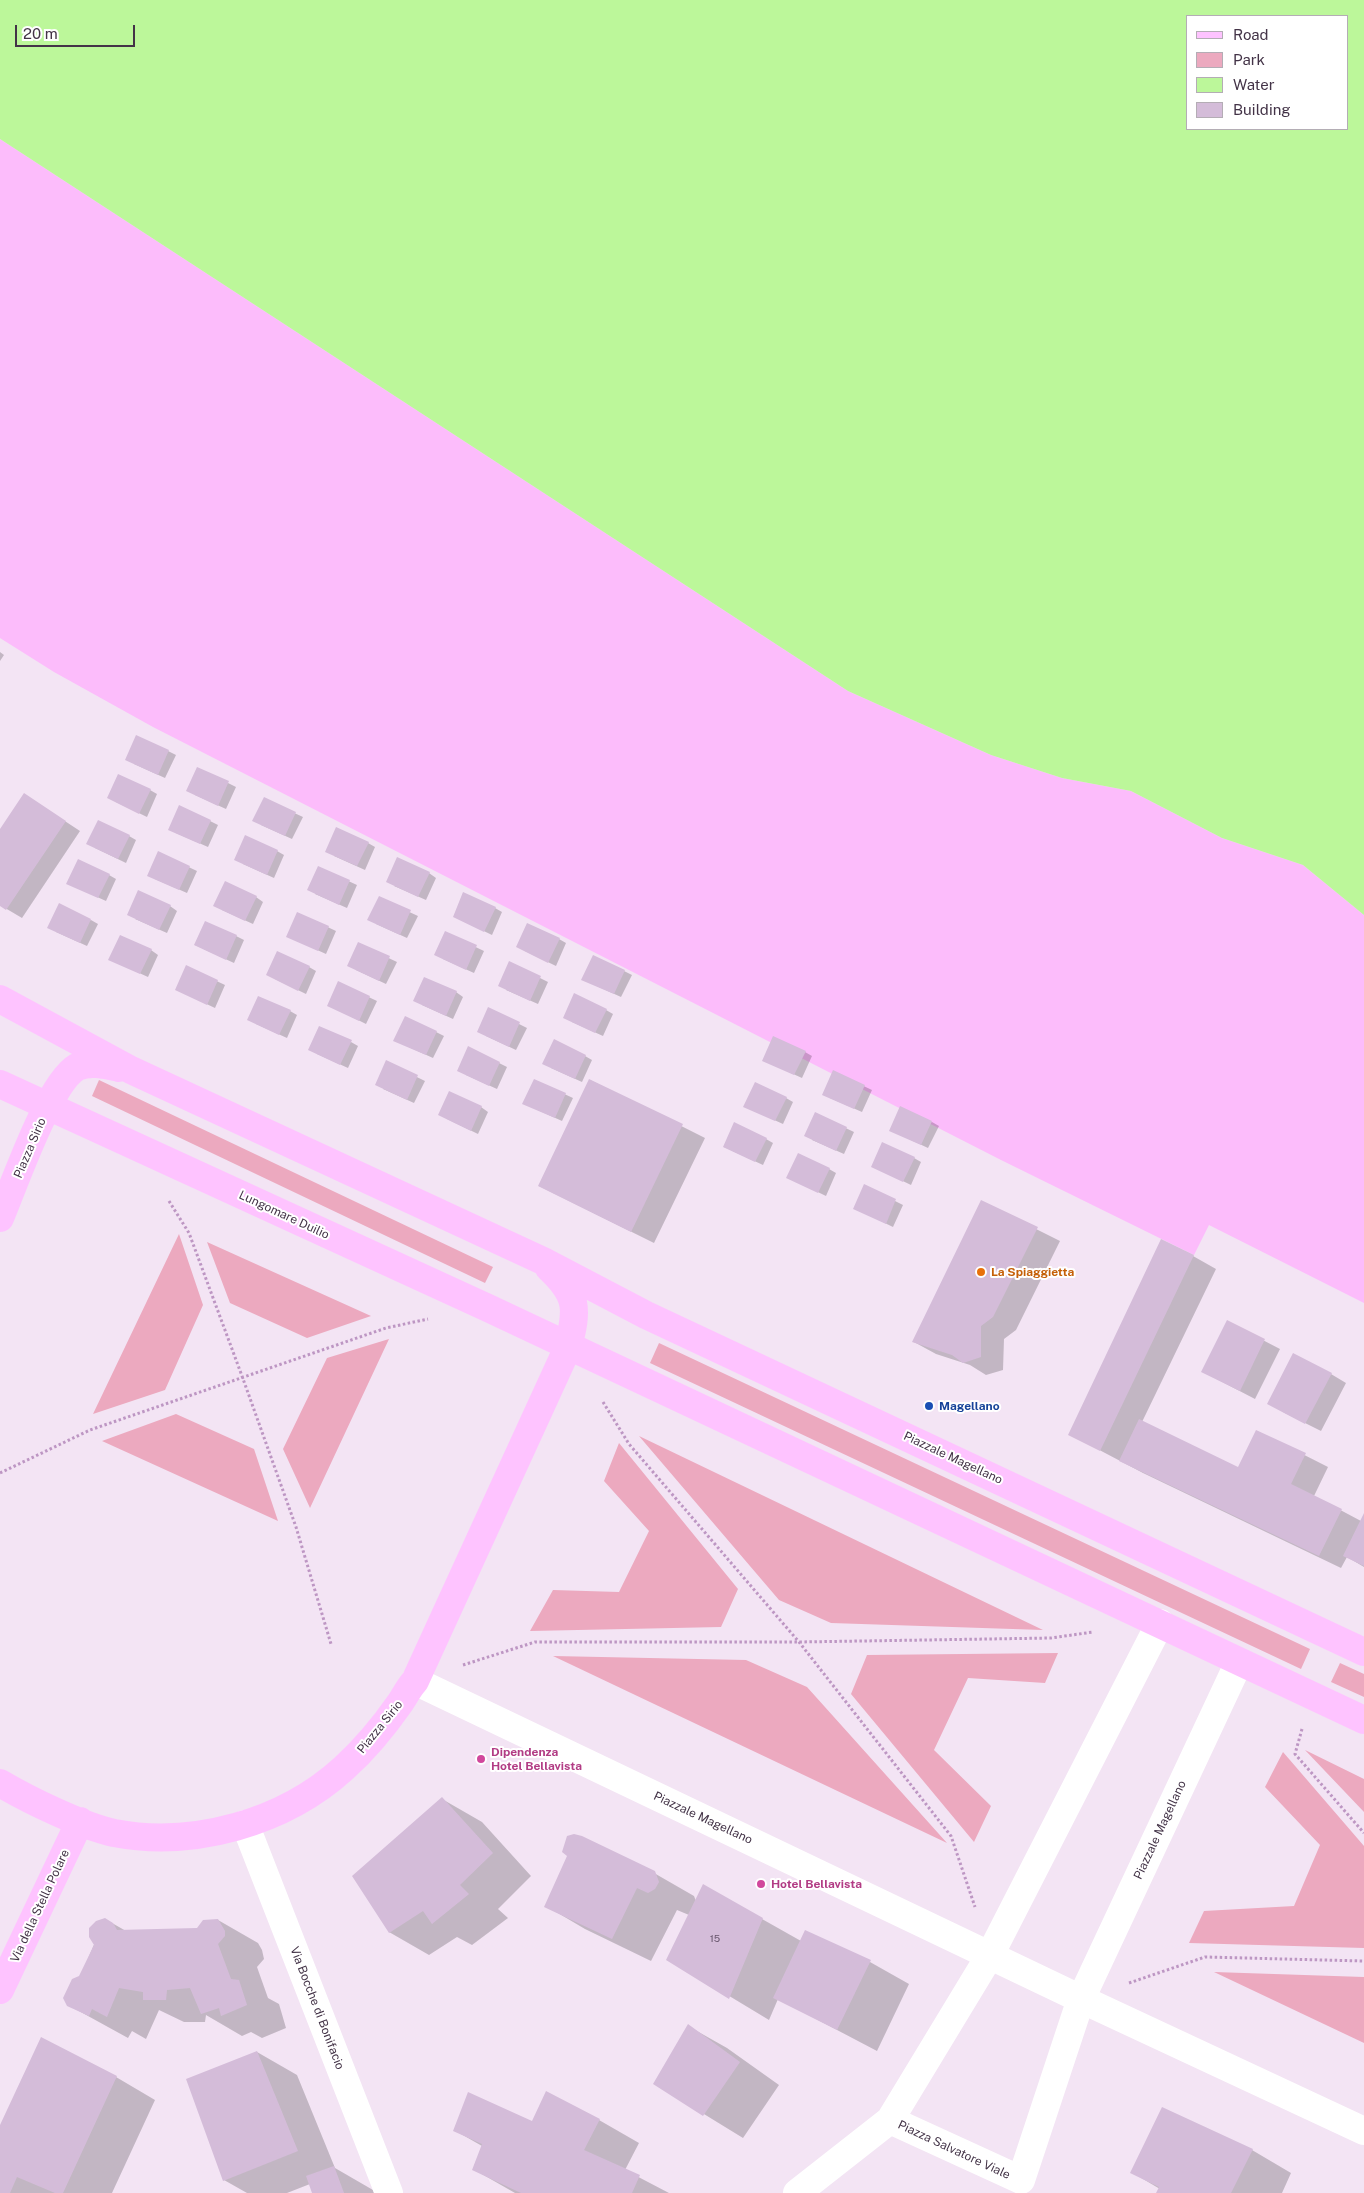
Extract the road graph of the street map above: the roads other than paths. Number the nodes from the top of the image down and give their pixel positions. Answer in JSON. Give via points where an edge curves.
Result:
{"nodes":[{"id":1,"x":0,"y":999,"type":"edge"},
{"id":2,"x":131,"y":1070,"type":"junction"},
{"id":3,"x":0,"y":1084,"type":"edge"},
{"id":4,"x":48,"y":1106,"type":"junction"},
{"id":5,"x":0,"y":1218,"type":"edge"},
{"id":6,"x":543,"y":1261,"type":"junction"},
{"id":7,"x":568,"y":1347,"type":"junction"},
{"id":8,"x":1160,"y":1623,"type":"junction"},
{"id":9,"x":1364,"y":1652,"type":"edge"},
{"id":10,"x":1239,"y":1662,"type":"junction"},
{"id":11,"x":415,"y":1681,"type":"junction"},
{"id":12,"x":1364,"y":1720,"type":"edge"},
{"id":13,"x":2,"y":1790,"type":"edge"},
{"id":14,"x":80,"y":1821,"type":"junction"},
{"id":15,"x":245,"y":1824,"type":"junction"},
{"id":16,"x":990,"y":1954,"type":"junction"},
{"id":17,"x":0,"y":1990,"type":"edge"},
{"id":18,"x":1081,"y":1999,"type":"junction"},
{"id":19,"x":890,"y":2120,"type":"junction"},
{"id":20,"x":1364,"y":2131,"type":"edge"},
{"id":21,"x":1023,"y":2187,"type":"edge"},
{"id":22,"x":389,"y":2193,"type":"edge"},
{"id":23,"x":797,"y":2193,"type":"edge"}],
"edges":[{"from":1,"to":2,"type":"main road"},
{"from":2,"to":4,"type":"main road","name":"Piazza Sirio","via":[[97,1064],[77,1068],[64,1080]]},
{"from":2,"to":6,"type":"main road"},
{"from":3,"to":4,"type":"main road","name":"Lungomare Duilio"},
{"from":4,"to":5,"type":"main road","name":"Piazza Sirio"},
{"from":4,"to":7,"type":"main road","name":"Lungomare Duilio"},
{"from":6,"to":7,"type":"main road","name":"Piazza Sirio","via":[[566,1284],[573,1302],[574,1324]]},
{"from":6,"to":9,"type":"main road","name":"Piazzale Magellano","via":[[646,1315]]},
{"from":7,"to":8,"type":"main road"},
{"from":7,"to":11,"type":"main road","name":"Piazza Sirio"},
{"from":8,"to":10,"type":"main road"},
{"from":8,"to":16,"type":"street"},
{"from":10,"to":12,"type":"main road"},
{"from":10,"to":18,"type":"street","name":"Piazzale Magellano"},
{"from":11,"to":15,"type":"main road","name":"Piazza Sirio","via":[[366,1745],[331,1779],[295,1802]]},
{"from":11,"to":16,"type":"street","name":"Piazzale Magellano"},
{"from":13,"to":14,"type":"main road","name":"Piazza Sirio"},
{"from":14,"to":15,"type":"main road","name":"Piazza Sirio","via":[[144,1837],[182,1836]]},
{"from":14,"to":17,"type":"main road","name":"Via della Stella Polare"},
{"from":15,"to":22,"type":"street","name":"Via Bocche di Bonifacio"},
{"from":16,"to":18,"type":"street","name":"Piazzale Magellano"},
{"from":16,"to":19,"type":"street","name":"Piazza Salvatore Viale"},
{"from":18,"to":20,"type":"street","name":"Piazzale Magellano"},
{"from":18,"to":21,"type":"street","name":"Piazza Salvatore Viale"},
{"from":19,"to":21,"type":"street","name":"Piazza Salvatore Viale"},
{"from":19,"to":23,"type":"street"}]}
